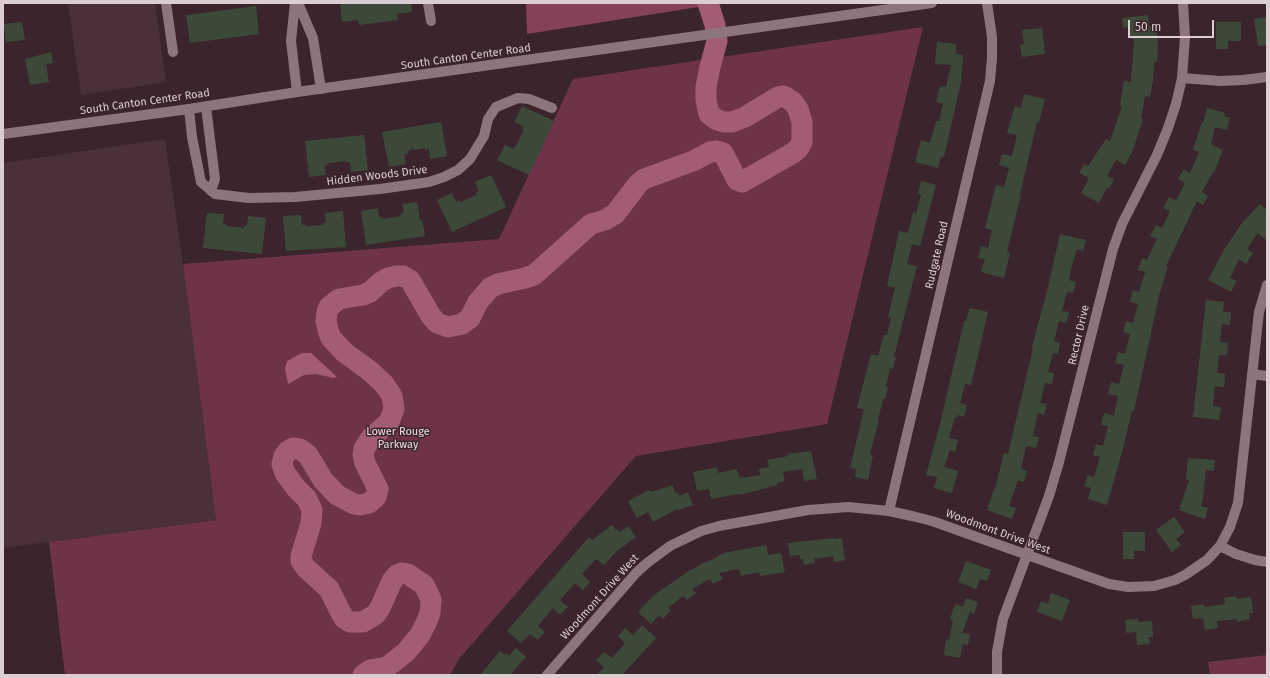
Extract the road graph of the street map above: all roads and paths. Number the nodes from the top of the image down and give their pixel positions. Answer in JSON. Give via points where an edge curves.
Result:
{"nodes":[{"id":1,"x":166,"y":3,"type":"edge"},
{"id":2,"x":296,"y":3,"type":"edge"},
{"id":3,"x":428,"y":3,"type":"edge"},
{"id":4,"x":932,"y":3,"type":"edge"},
{"id":5,"x":987,"y":3,"type":"edge"},
{"id":6,"x":1183,"y":3,"type":"edge"},
{"id":7,"x":431,"y":21,"type":"dead end"},
{"id":8,"x":173,"y":52,"type":"dead end"},
{"id":9,"x":1267,"y":77,"type":"edge"},
{"id":10,"x":1182,"y":78,"type":"junction"},
{"id":11,"x":321,"y":89,"type":"junction"},
{"id":12,"x":297,"y":92,"type":"junction"},
{"id":13,"x":206,"y":106,"type":"junction"},
{"id":14,"x":552,"y":108,"type":"dead end"},
{"id":15,"x":189,"y":109,"type":"junction"},
{"id":16,"x":3,"y":134,"type":"edge"},
{"id":17,"x":211,"y":191,"type":"junction"},
{"id":18,"x":1267,"y":285,"type":"edge"},
{"id":19,"x":1252,"y":374,"type":"junction"},
{"id":20,"x":1267,"y":376,"type":"edge"},
{"id":21,"x":888,"y":511,"type":"junction"},
{"id":22,"x":1220,"y":546,"type":"junction"},
{"id":23,"x":1026,"y":555,"type":"junction"},
{"id":24,"x":1267,"y":562,"type":"edge"},
{"id":25,"x":547,"y":675,"type":"edge"},
{"id":26,"x":997,"y":675,"type":"edge"}],
"edges":[{"from":1,"to":8,"type":"street"},
{"from":2,"to":11,"type":"street","via":[[313,38]]},
{"from":2,"to":12,"type":"street","via":[[291,41]]},
{"from":3,"to":7,"type":"street"},
{"from":4,"to":11,"type":"street","name":"South Canton Center Road"},
{"from":5,"to":21,"type":"street","name":"Rudgate Road","via":[[992,37],[990,82]]},
{"from":6,"to":10,"type":"street","name":"Rector Drive","via":[[1185,37]]},
{"from":9,"to":10,"type":"street","via":[[1220,81]]},
{"from":10,"to":23,"type":"street","name":"Rector Drive","via":[[1168,128],[1122,224],[1113,249],[1059,462]]},
{"from":11,"to":12,"type":"street","name":"South Canton Center Road"},
{"from":12,"to":13,"type":"street","name":"South Canton Center Road"},
{"from":13,"to":15,"type":"street","name":"South Canton Center Road"},
{"from":13,"to":17,"type":"street","via":[[215,179]]},
{"from":14,"to":17,"type":"street","name":"Hidden Woods Drive","via":[[529,99],[518,98],[496,106],[488,119],[484,136],[470,159],[458,170],[429,182],[295,197],[248,198],[215,194]]},
{"from":15,"to":16,"type":"street","name":"South Canton Center Road"},
{"from":15,"to":17,"type":"street","via":[[201,182]]},
{"from":18,"to":19,"type":"street","name":"Woodmont Drive West","via":[[1259,312]]},
{"from":19,"to":20,"type":"street"},
{"from":19,"to":22,"type":"street","name":"Woodmont Drive West","via":[[1238,503],[1230,528]]},
{"from":21,"to":23,"type":"street","name":"Woodmont Drive West","via":[[932,521]]},
{"from":21,"to":25,"type":"street","name":"Woodmont Drive West","via":[[848,507],[808,510],[719,526],[683,539],[658,554],[636,573]]},
{"from":22,"to":23,"type":"street","name":"Woodmont Drive West","via":[[1207,560],[1185,575],[1143,587],[1109,584]]},
{"from":22,"to":24,"type":"street","via":[[1236,554]]},
{"from":23,"to":26,"type":"street","name":"Rector Drive","via":[[1003,620],[997,652]]}]}
